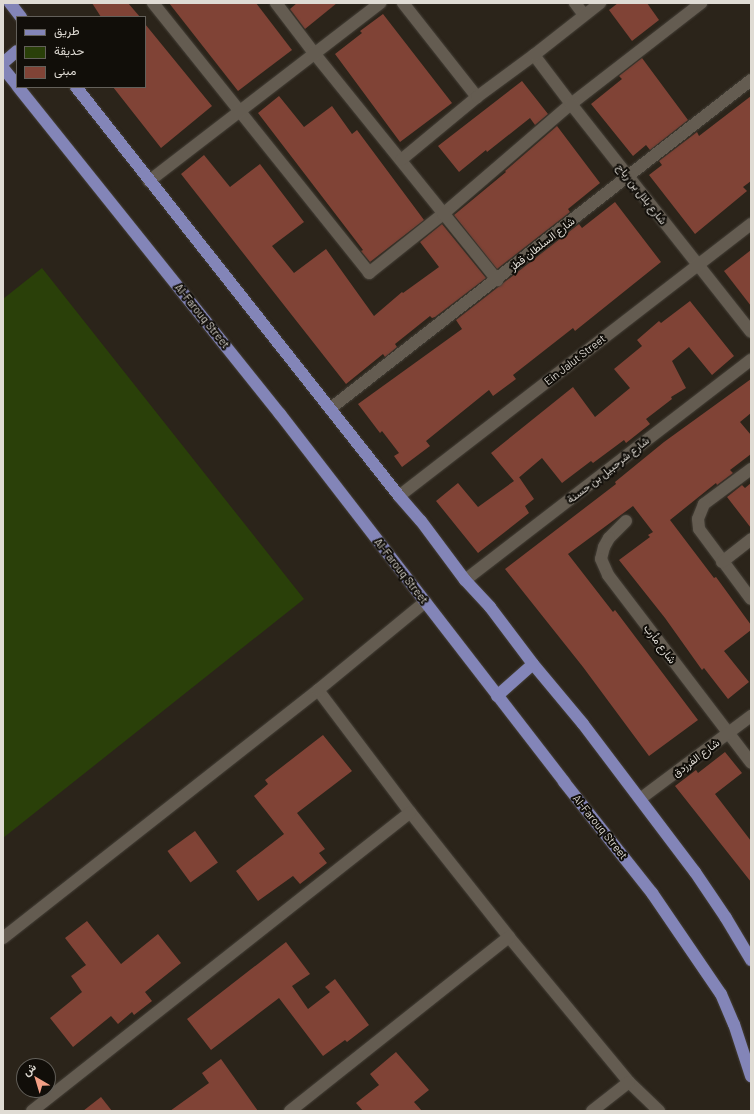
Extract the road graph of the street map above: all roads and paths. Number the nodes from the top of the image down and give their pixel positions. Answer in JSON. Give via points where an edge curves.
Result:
{"nodes":[{"id":1,"x":10,"y":3,"type":"edge"},
{"id":2,"x":153,"y":3,"type":"edge"},
{"id":3,"x":276,"y":3,"type":"edge"},
{"id":4,"x":380,"y":3,"type":"edge"},
{"id":5,"x":403,"y":3,"type":"edge"},
{"id":6,"x":575,"y":3,"type":"edge"},
{"id":7,"x":600,"y":3,"type":"edge"},
{"id":8,"x":701,"y":3,"type":"edge"},
{"id":9,"x":584,"y":15,"type":"junction"},
{"id":10,"x":20,"y":16,"type":"edge"},
{"id":11,"x":16,"y":52,"type":"edge"},
{"id":12,"x":314,"y":53,"type":"junction"},
{"id":13,"x":534,"y":55,"type":"junction"},
{"id":14,"x":3,"y":63,"type":"edge"},
{"id":15,"x":3,"y":68,"type":"edge"},
{"id":16,"x":751,"y":80,"type":"edge"},
{"id":17,"x":16,"y":84,"type":"edge"},
{"id":18,"x":20,"y":88,"type":"edge"},
{"id":19,"x":77,"y":88,"type":"edge"},
{"id":20,"x":476,"y":97,"type":"junction"},
{"id":21,"x":571,"y":104,"type":"junction"},
{"id":22,"x":239,"y":110,"type":"junction"},
{"id":23,"x":401,"y":160,"type":"junction"},
{"id":24,"x":629,"y":176,"type":"junction"},
{"id":25,"x":150,"y":181,"type":"junction"},
{"id":26,"x":443,"y":214,"type":"junction"},
{"id":27,"x":751,"y":224,"type":"edge"},
{"id":28,"x":699,"y":265,"type":"junction"},
{"id":29,"x":497,"y":280,"type":"junction"},
{"id":30,"x":751,"y":332,"type":"edge"},
{"id":31,"x":751,"y":360,"type":"edge"},
{"id":32,"x":331,"y":408,"type":"junction"},
{"id":33,"x":751,"y":469,"type":"edge"},
{"id":34,"x":399,"y":496,"type":"junction"},
{"id":35,"x":626,"y":521,"type":"dead end"},
{"id":36,"x":751,"y":539,"type":"edge"},
{"id":37,"x":722,"y":562,"type":"junction"},
{"id":38,"x":466,"y":580,"type":"junction"},
{"id":39,"x":751,"y":599,"type":"edge"},
{"id":40,"x":425,"y":602,"type":"junction"},
{"id":41,"x":533,"y":664,"type":"junction"},
{"id":42,"x":318,"y":690,"type":"junction"},
{"id":43,"x":497,"y":696,"type":"junction"},
{"id":44,"x":751,"y":716,"type":"edge"},
{"id":45,"x":728,"y":734,"type":"junction"},
{"id":46,"x":751,"y":763,"type":"edge"},
{"id":47,"x":640,"y":800,"type":"junction"},
{"id":48,"x":410,"y":812,"type":"junction"},
{"id":49,"x":509,"y":937,"type":"junction"},
{"id":50,"x":3,"y":938,"type":"edge"},
{"id":51,"x":751,"y":960,"type":"edge"},
{"id":52,"x":751,"y":1076,"type":"edge"},
{"id":53,"x":629,"y":1082,"type":"junction"},
{"id":54,"x":32,"y":1111,"type":"edge"},
{"id":55,"x":290,"y":1111,"type":"edge"},
{"id":56,"x":592,"y":1111,"type":"edge"},
{"id":57,"x":659,"y":1111,"type":"edge"}],
"edges":[{"from":1,"to":10,"type":"main road"},
{"from":2,"to":22,"type":"street"},
{"from":3,"to":12,"type":"street"},
{"from":4,"to":12,"type":"street"},
{"from":5,"to":20,"type":"street"},
{"from":6,"to":9,"type":"street"},
{"from":7,"to":9,"type":"street"},
{"from":8,"to":21,"type":"street"},
{"from":9,"to":13,"type":"street"},
{"from":11,"to":14,"type":"main road"},
{"from":12,"to":22,"type":"street"},
{"from":12,"to":23,"type":"street"},
{"from":13,"to":20,"type":"street"},
{"from":13,"to":21,"type":"street","name":"شارع بلال بن رباح"},
{"from":15,"to":17,"type":"main road","name":"Al-Farouq Street"},
{"from":16,"to":24,"type":"street","name":"شارع السلطان قطز"},
{"from":18,"to":40,"type":"main road","name":"Al-Farouq Street","via":[[275,408]]},
{"from":19,"to":25,"type":"main road"},
{"from":20,"to":23,"type":"street"},
{"from":21,"to":24,"type":"street","name":"شارع بلال بن رباح"},
{"from":21,"to":26,"type":"street"},
{"from":22,"to":25,"type":"street"},
{"from":22,"to":26,"type":"street","via":[[369,273]]},
{"from":23,"to":26,"type":"street"},
{"from":24,"to":28,"type":"street","name":"شارع بلال بن رباح"},
{"from":24,"to":29,"type":"street","name":"شارع السلطان قطز"},
{"from":25,"to":32,"type":"main road"},
{"from":26,"to":29,"type":"street"},
{"from":27,"to":28,"type":"street","name":"Ein Jalut Street"},
{"from":28,"to":30,"type":"street","name":"شارع بلال بن رباح"},
{"from":28,"to":34,"type":"street","name":"Ein Jalut Street"},
{"from":29,"to":32,"type":"street","name":"شارع السلطان قطز"},
{"from":31,"to":38,"type":"street","name":"شارع شرحبيل بن حسنة"},
{"from":32,"to":34,"type":"main road"},
{"from":33,"to":37,"type":"street","via":[[704,504],[698,519],[699,529]]},
{"from":34,"to":38,"type":"main road","via":[[422,521]]},
{"from":35,"to":45,"type":"street","name":"شارع مأرب","via":[[604,547],[602,559],[608,575]]},
{"from":36,"to":37,"type":"street"},
{"from":37,"to":39,"type":"street"},
{"from":38,"to":41,"type":"main road"},
{"from":40,"to":42,"type":"street"},
{"from":40,"to":43,"type":"main road","name":"Al-Farouq Street"},
{"from":41,"to":43,"type":"main road"},
{"from":41,"to":47,"type":"main road","via":[[583,724]]},
{"from":42,"to":48,"type":"street"},
{"from":42,"to":50,"type":"street"},
{"from":43,"to":52,"type":"main road","name":"Al-Farouq Street","via":[[652,893],[707,971],[721,994],[734,1024]]},
{"from":44,"to":45,"type":"street","name":"شارع الفرزدق"},
{"from":45,"to":46,"type":"street","name":"شارع مأرب"},
{"from":45,"to":47,"type":"street","name":"شارع الفرزدق"},
{"from":47,"to":51,"type":"main road","via":[[695,872]]},
{"from":48,"to":49,"type":"street"},
{"from":48,"to":54,"type":"street"},
{"from":49,"to":53,"type":"street"},
{"from":49,"to":55,"type":"street"},
{"from":53,"to":56,"type":"street"},
{"from":53,"to":57,"type":"street"}]}
